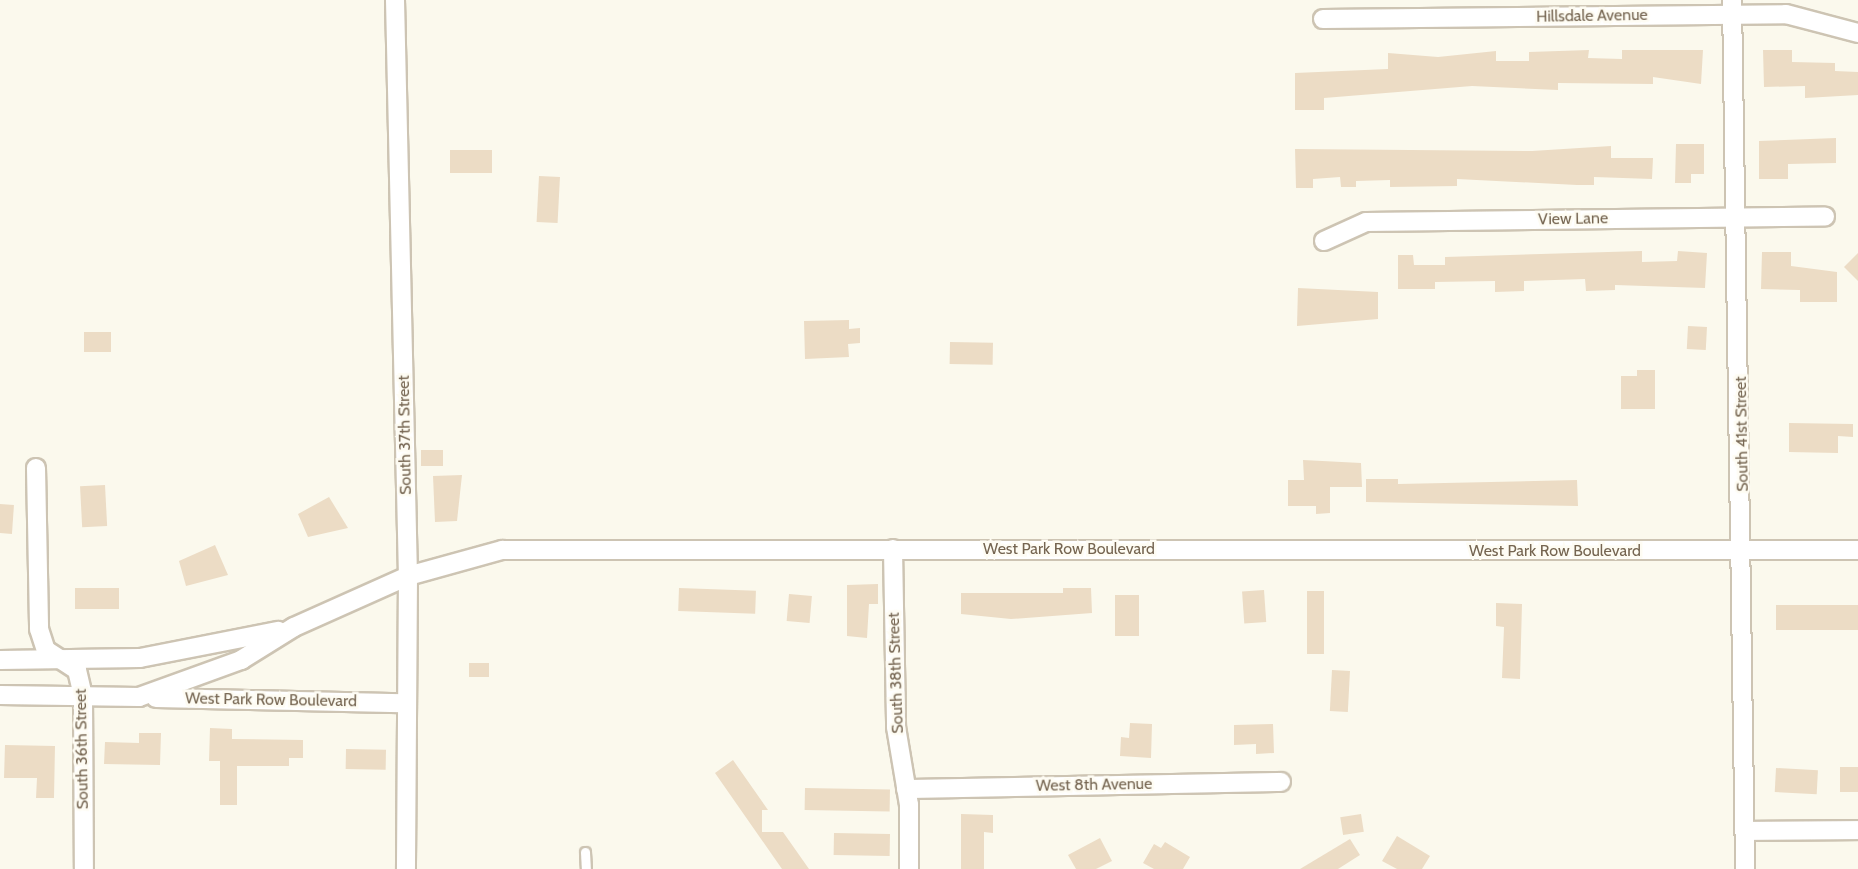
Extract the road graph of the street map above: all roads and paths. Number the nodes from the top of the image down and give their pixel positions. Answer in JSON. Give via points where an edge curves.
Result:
{"nodes":[{"id":1,"x":395,"y":0,"type":"edge"},
{"id":2,"x":1732,"y":7,"type":"edge"},
{"id":3,"x":1323,"y":19,"type":"dead end"},
{"id":4,"x":1858,"y":33,"type":"edge"},
{"id":5,"x":1825,"y":216,"type":"dead end"},
{"id":6,"x":1737,"y":217,"type":"junction"},
{"id":7,"x":1324,"y":241,"type":"dead end"},
{"id":8,"x":36,"y":468,"type":"dead end"},
{"id":9,"x":893,"y":549,"type":"junction"},
{"id":10,"x":1858,"y":550,"type":"edge"},
{"id":11,"x":1744,"y":551,"type":"junction"},
{"id":12,"x":408,"y":576,"type":"junction"},
{"id":13,"x":294,"y":627,"type":"junction"},
{"id":14,"x":60,"y":659,"type":"junction"},
{"id":15,"x":0,"y":660,"type":"edge"},
{"id":16,"x":0,"y":695,"type":"edge"},
{"id":17,"x":83,"y":696,"type":"junction"},
{"id":18,"x":139,"y":697,"type":"junction"},
{"id":19,"x":403,"y":703,"type":"junction"},
{"id":20,"x":1281,"y":782,"type":"dead end"},
{"id":21,"x":906,"y":789,"type":"junction"},
{"id":22,"x":1858,"y":830,"type":"edge"},
{"id":23,"x":1746,"y":831,"type":"junction"},
{"id":24,"x":585,"y":852,"type":"dead end"},
{"id":25,"x":84,"y":869,"type":"edge"},
{"id":26,"x":406,"y":869,"type":"edge"},
{"id":27,"x":586,"y":869,"type":"edge"},
{"id":28,"x":909,"y":869,"type":"edge"},
{"id":29,"x":1745,"y":869,"type":"edge"}],
"edges":[{"from":1,"to":12,"type":"street","name":"South 37th Street"},
{"from":2,"to":3,"type":"street","name":"Hillsdale Avenue"},
{"from":2,"to":4,"type":"street","name":"Hillsdale Avenue","via":[[1786,14]]},
{"from":2,"to":6,"type":"street","name":"South 41st Street"},
{"from":5,"to":6,"type":"street","name":"View Lane"},
{"from":6,"to":7,"type":"street","name":"View Lane","via":[[1366,222]]},
{"from":6,"to":11,"type":"street","name":"South 41st Street"},
{"from":8,"to":14,"type":"street","name":"South 36th Street","via":[[39,629],[46,650]]},
{"from":9,"to":11,"type":"street","name":"West Park Row Boulevard"},
{"from":9,"to":12,"type":"street","name":"West Park Row Boulevard","via":[[502,550]]},
{"from":9,"to":21,"type":"street","name":"South 38th Street","via":[[896,727]]},
{"from":10,"to":11,"type":"street","name":"West Park Row Boulevard"},
{"from":11,"to":23,"type":"street","name":"South 41st Street"},
{"from":12,"to":13,"type":"street","name":"West Park Row Boulevard"},
{"from":12,"to":19,"type":"street","name":"South 37th Street"},
{"from":13,"to":14,"type":"street","name":"West Park Row Boulevard","via":[[171,655]]},
{"from":13,"to":18,"type":"street","name":"West Park Row Boulevard","via":[[241,660]]},
{"from":14,"to":15,"type":"street","name":"West Park Row Boulevard"},
{"from":14,"to":17,"type":"street","name":"South 36th Street","via":[[77,670]]},
{"from":16,"to":17,"type":"street","name":"West Park Row Boulevard"},
{"from":17,"to":18,"type":"street","name":"West Park Row Boulevard"},
{"from":17,"to":25,"type":"street","name":"South 36th Street"},
{"from":18,"to":19,"type":"street","name":"West Park Row Boulevard"},
{"from":19,"to":26,"type":"street","name":"South 37th Street"},
{"from":20,"to":21,"type":"street","name":"West 8th Avenue"},
{"from":21,"to":28,"type":"street","name":"South 38th Street"},
{"from":22,"to":23,"type":"street"},
{"from":23,"to":29,"type":"street","name":"South 41st Street"},
{"from":24,"to":27,"type":"lane"}]}
